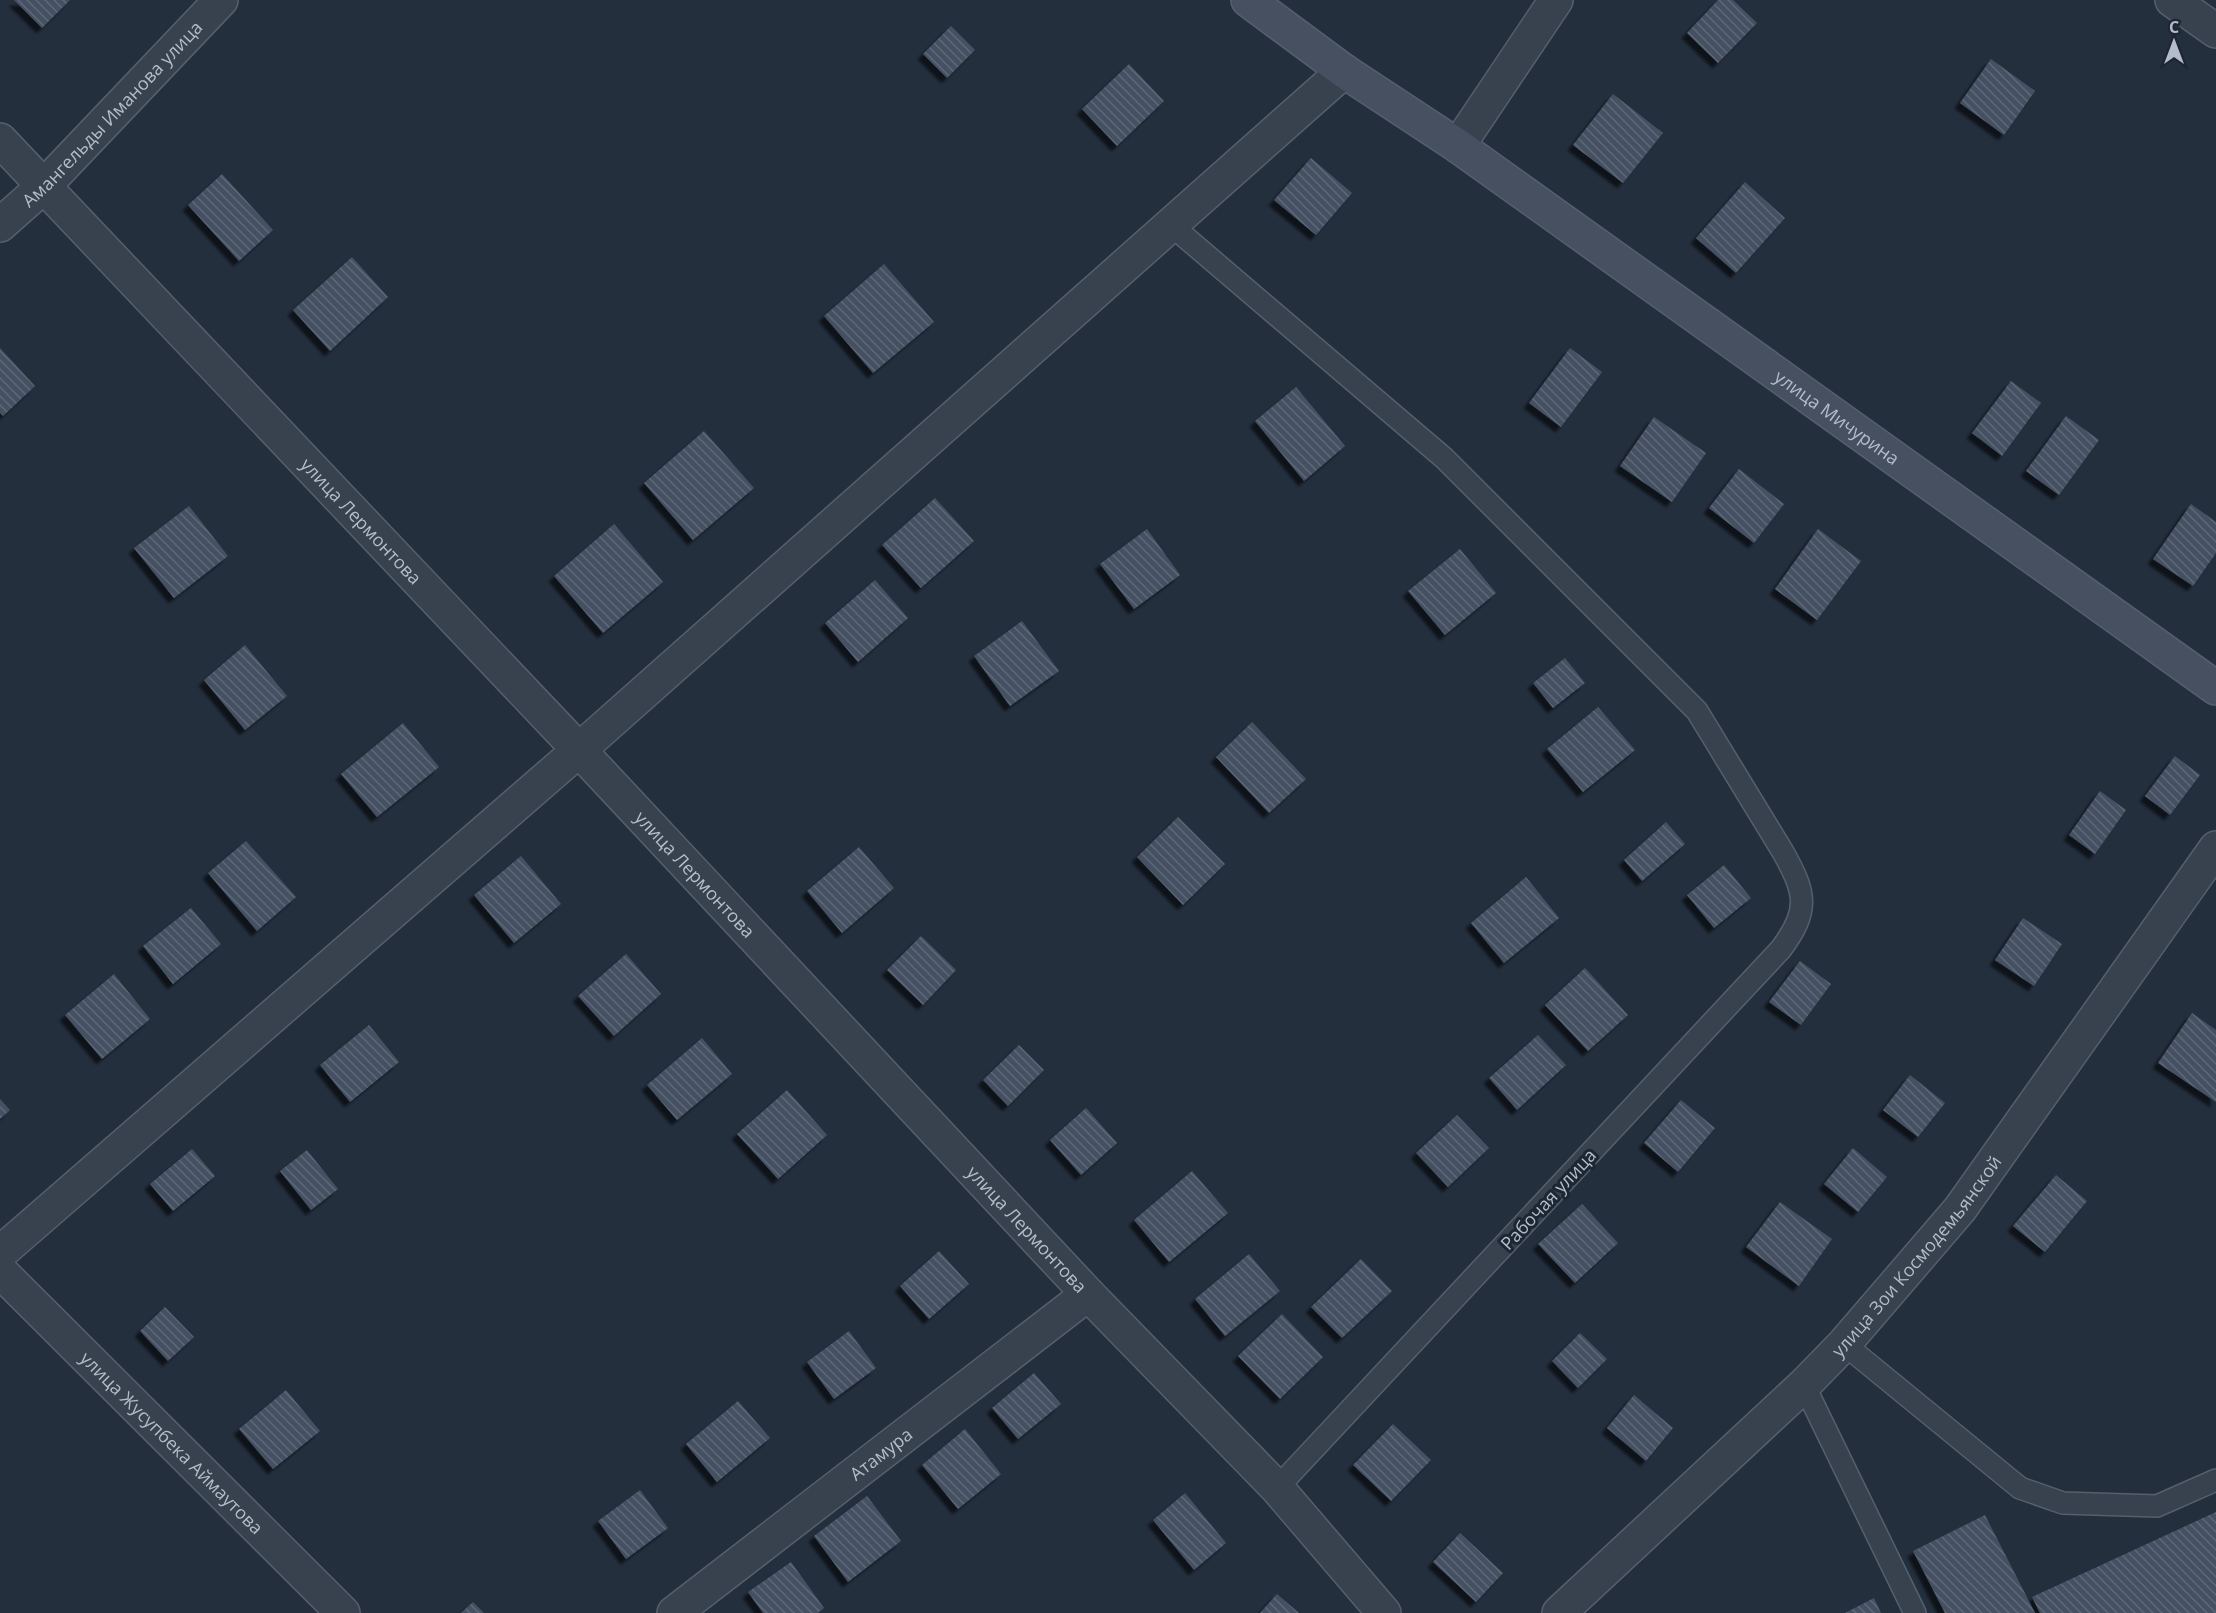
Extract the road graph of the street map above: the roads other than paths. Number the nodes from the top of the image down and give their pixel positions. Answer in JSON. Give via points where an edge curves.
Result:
{"nodes":[{"id":1,"x":221,"y":0,"type":"edge"},
{"id":2,"x":1248,"y":0,"type":"edge"},
{"id":3,"x":1556,"y":0,"type":"edge"},
{"id":4,"x":2172,"y":0,"type":"edge"},
{"id":5,"x":2216,"y":31,"type":"edge"},
{"id":6,"x":1344,"y":71,"type":"junction"},
{"id":7,"x":0,"y":140,"type":"edge"},
{"id":8,"x":1458,"y":146,"type":"junction"},
{"id":9,"x":44,"y":186,"type":"junction"},
{"id":10,"x":0,"y":225,"type":"edge"},
{"id":11,"x":1170,"y":225,"type":"junction"},
{"id":12,"x":2216,"y":688,"type":"edge"},
{"id":13,"x":579,"y":750,"type":"junction"},
{"id":14,"x":2216,"y":848,"type":"edge"},
{"id":15,"x":0,"y":1253,"type":"edge"},
{"id":16,"x":0,"y":1271,"type":"edge"},
{"id":17,"x":1088,"y":1294,"type":"junction"},
{"id":18,"x":1844,"y":1344,"type":"junction"},
{"id":19,"x":1804,"y":1385,"type":"junction"},
{"id":20,"x":2216,"y":1480,"type":"edge"},
{"id":21,"x":1277,"y":1488,"type":"junction"},
{"id":22,"x":344,"y":1613,"type":"edge"},
{"id":23,"x":674,"y":1613,"type":"edge"},
{"id":24,"x":1383,"y":1613,"type":"edge"},
{"id":25,"x":1559,"y":1613,"type":"edge"},
{"id":26,"x":1915,"y":1613,"type":"edge"}],
"edges":[{"from":1,"to":9,"type":"street","name":"Амангельды Иманова улица"},
{"from":2,"to":6,"type":"street","name":"улица Мичурина"},
{"from":3,"to":8,"type":"street"},
{"from":4,"to":5,"type":"street"},
{"from":6,"to":8,"type":"street","name":"улица Мичурина"},
{"from":6,"to":11,"type":"street"},
{"from":7,"to":9,"type":"street","name":"улица Лермонтова"},
{"from":8,"to":12,"type":"street","name":"улица Мичурина"},
{"from":9,"to":10,"type":"street","name":"Амангельды Иманова улица"},
{"from":9,"to":13,"type":"street","name":"улица Лермонтова"},
{"from":11,"to":13,"type":"street"},
{"from":11,"to":21,"type":"lane","name":"Рабочая улица","via":[[1444,458],[1697,711],[1783,852],[1796,876],[1802,899],[1797,928],[1781,950]]},
{"from":13,"to":15,"type":"street"},
{"from":13,"to":17,"type":"street","name":"улица Лермонтова"},
{"from":14,"to":18,"type":"street","name":"улица Зои Космодемьянской","via":[[1960,1209]]},
{"from":16,"to":22,"type":"street","name":"улица Жусупбека Аймаутова"},
{"from":17,"to":21,"type":"street","name":"улица Лермонтова"},
{"from":17,"to":23,"type":"street","name":"Атамура"},
{"from":18,"to":19,"type":"street","name":"улица Зои Космодемьянской"},
{"from":18,"to":20,"type":"lane","via":[[2020,1488],[2063,1503],[2157,1506]]},
{"from":19,"to":25,"type":"street","name":"улица Зои Космодемьянской"},
{"from":19,"to":26,"type":"lane"},
{"from":21,"to":24,"type":"street","name":"улица Лермонтова"}]}
